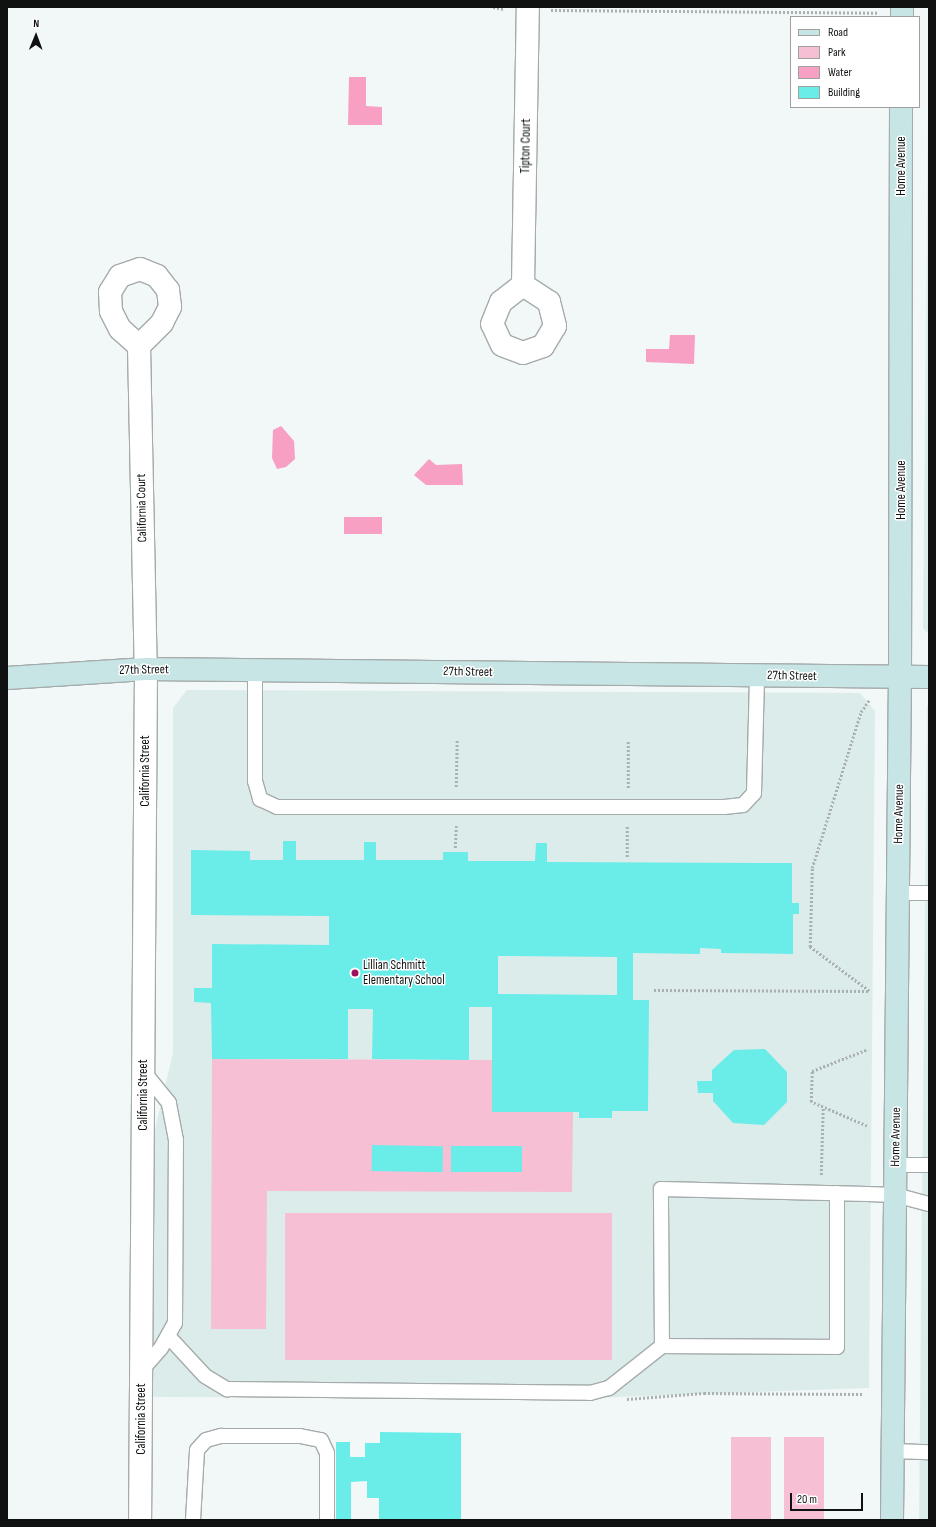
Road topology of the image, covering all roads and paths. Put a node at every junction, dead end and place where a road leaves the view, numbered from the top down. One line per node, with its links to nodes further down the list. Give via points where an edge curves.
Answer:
1 (493, 7): 2 (path)
2 (528, 8): 3 (path); 5 (street, Tipton Court)
3 (902, 12)
4 (902, 108): 10 (street, Home Avenue)
5 (524, 285)
6 (139, 346): 7 (street, California Court)
7 (146, 669): 8 (street, 27th Street); 12 (street, 27th Street); 18 (street, California Street)
8 (255, 670): 9 (street, 27th Street); 9 (lane, via 255,781 260,799 277,806 724,807 743,804 754,792)
9 (757, 675): 10 (street, 27th Street)
10 (900, 677): 11 (street, 27th Street); 14 (street, Home Avenue)
11 (929, 677)
12 (7, 678)
13 (870, 699): 16 (path, via 861,712 812,868 810,947 868,991)
14 (898, 893): 15 (lane); 21 (street, Home Avenue)
15 (929, 893)
16 (654, 990)
17 (868, 1049): 19 (path, via 812,1071 811,1102)
18 (143, 1071): 27 (lane, via 169,1103 176,1140 175,1323); 29 (street, California Street)
19 (823, 1107): 20 (path); 23 (path)
20 (867, 1126)
21 (896, 1165): 22 (lane); 25 (street, Home Avenue)
22 (929, 1165)
23 (820, 1193): 24 (lane); 28 (lane, via 661,1190)
24 (837, 1193): 25 (lane); 28 (lane, via 837,1347)
25 (895, 1195): 26 (lane); 32 (street, Home Avenue)
26 (929, 1204)
27 (168, 1336): 29 (lane, via 162,1348); 30 (lane, via 205,1376 227,1389 590,1393)
28 (662, 1346): 30 (lane, via 609,1388)
29 (141, 1371): 34 (street, California Street)
30 (599, 1391): 31 (path, via 613,1398 646,1399 704,1393)
31 (864, 1394)
32 (893, 1451): 33 (lane); 37 (street, Home Avenue)
33 (929, 1452)
34 (140, 1520)
35 (193, 1520): 36 (lane, via 197,1450 206,1440 221,1436 300,1436 321,1440 327,1453)
36 (327, 1520)
37 (892, 1520)

